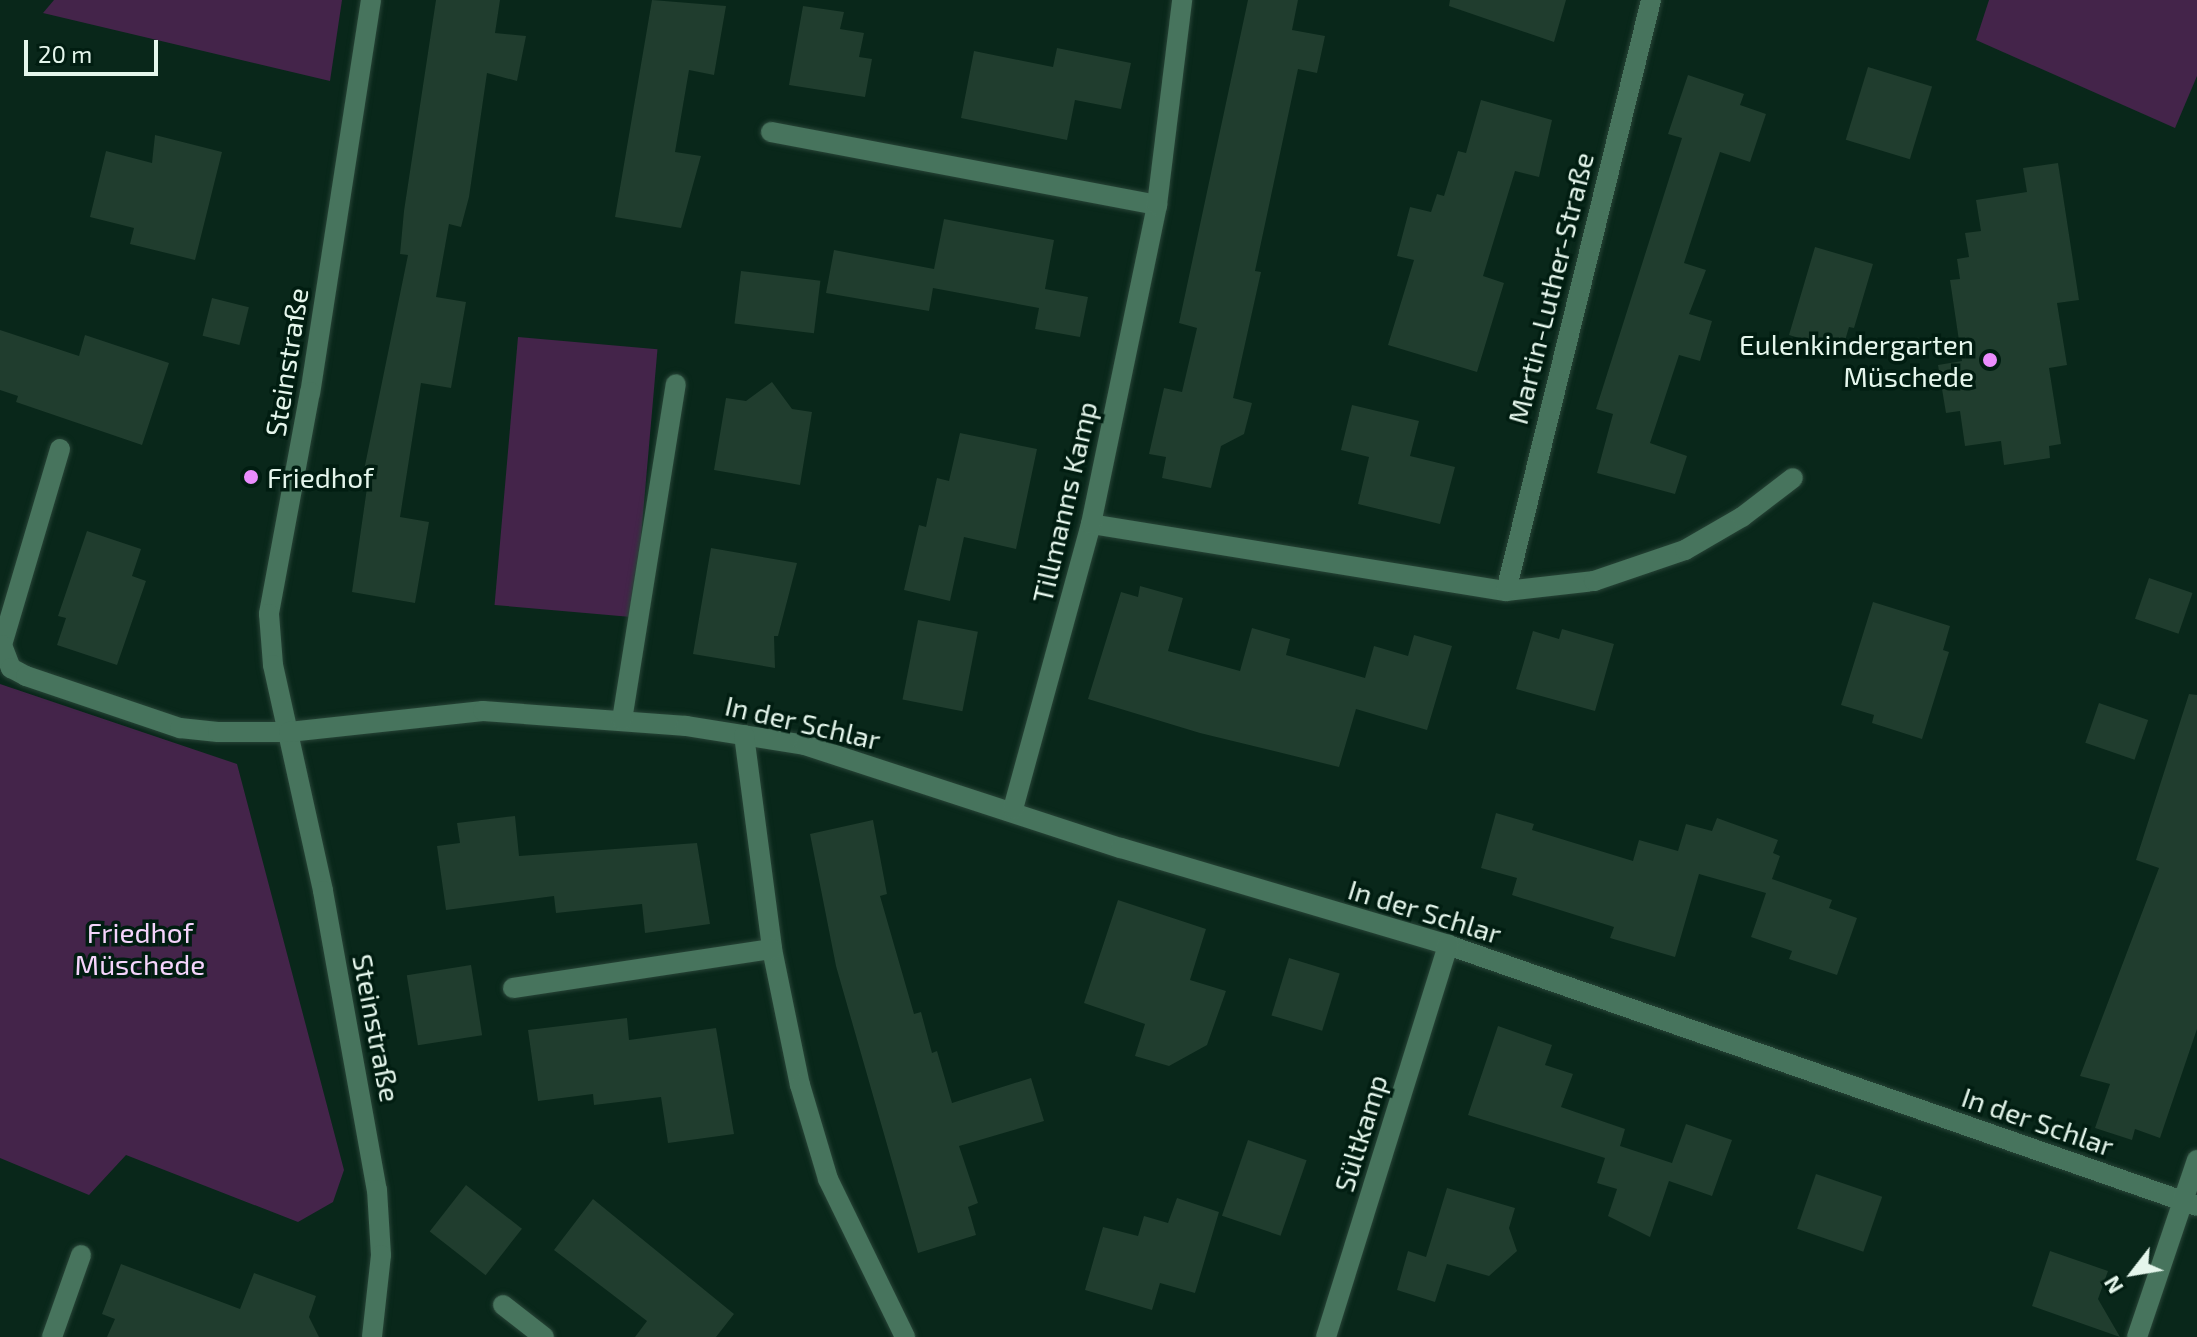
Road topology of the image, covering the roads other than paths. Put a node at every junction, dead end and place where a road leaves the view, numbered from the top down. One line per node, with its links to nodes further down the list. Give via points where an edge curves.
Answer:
1 (371, 0): 12 (street, Steinstraße, via 310,392 271,591 269,641)
2 (1182, 0): 5 (street, Tillmanns Kamp)
3 (1651, 0): 10 (street, Martin-Luther-Straße)
4 (771, 132): 5 (street)
5 (1157, 205): 9 (street, Tillmanns Kamp)
6 (676, 384): 11 (street)
7 (60, 449): 12 (street, via 2,645 11,668 180,728)
8 (1793, 478): 10 (street, via 1742,517 1685,550 1594,581)
9 (1091, 524): 10 (street); 14 (street, Tillmanns Kamp)
10 (1506, 591)
11 (622, 720): 12 (street, In der Schlar, via 483,711); 13 (street, In der Schlar)
12 (289, 732): 23 (street, Steinstraße, via 377,1190 381,1255)
13 (744, 735): 14 (street, In der Schlar, via 805,745); 16 (street)
14 (1013, 809): 15 (street, In der Schlar, via 1121,848)
15 (1448, 945): 19 (street, In der Schlar); 26 (street, Sültkamp)
16 (772, 949): 17 (street); 25 (street, via 800,1085 828,1179)
17 (513, 988)
18 (2197, 1160): 19 (street)
19 (2190, 1203): 27 (street)
20 (81, 1255): 22 (street)
21 (503, 1305): 24 (street)
22 (52, 1337)
23 (372, 1337)
24 (544, 1337)
25 (905, 1337)
26 (1326, 1337)
27 (2137, 1337)

